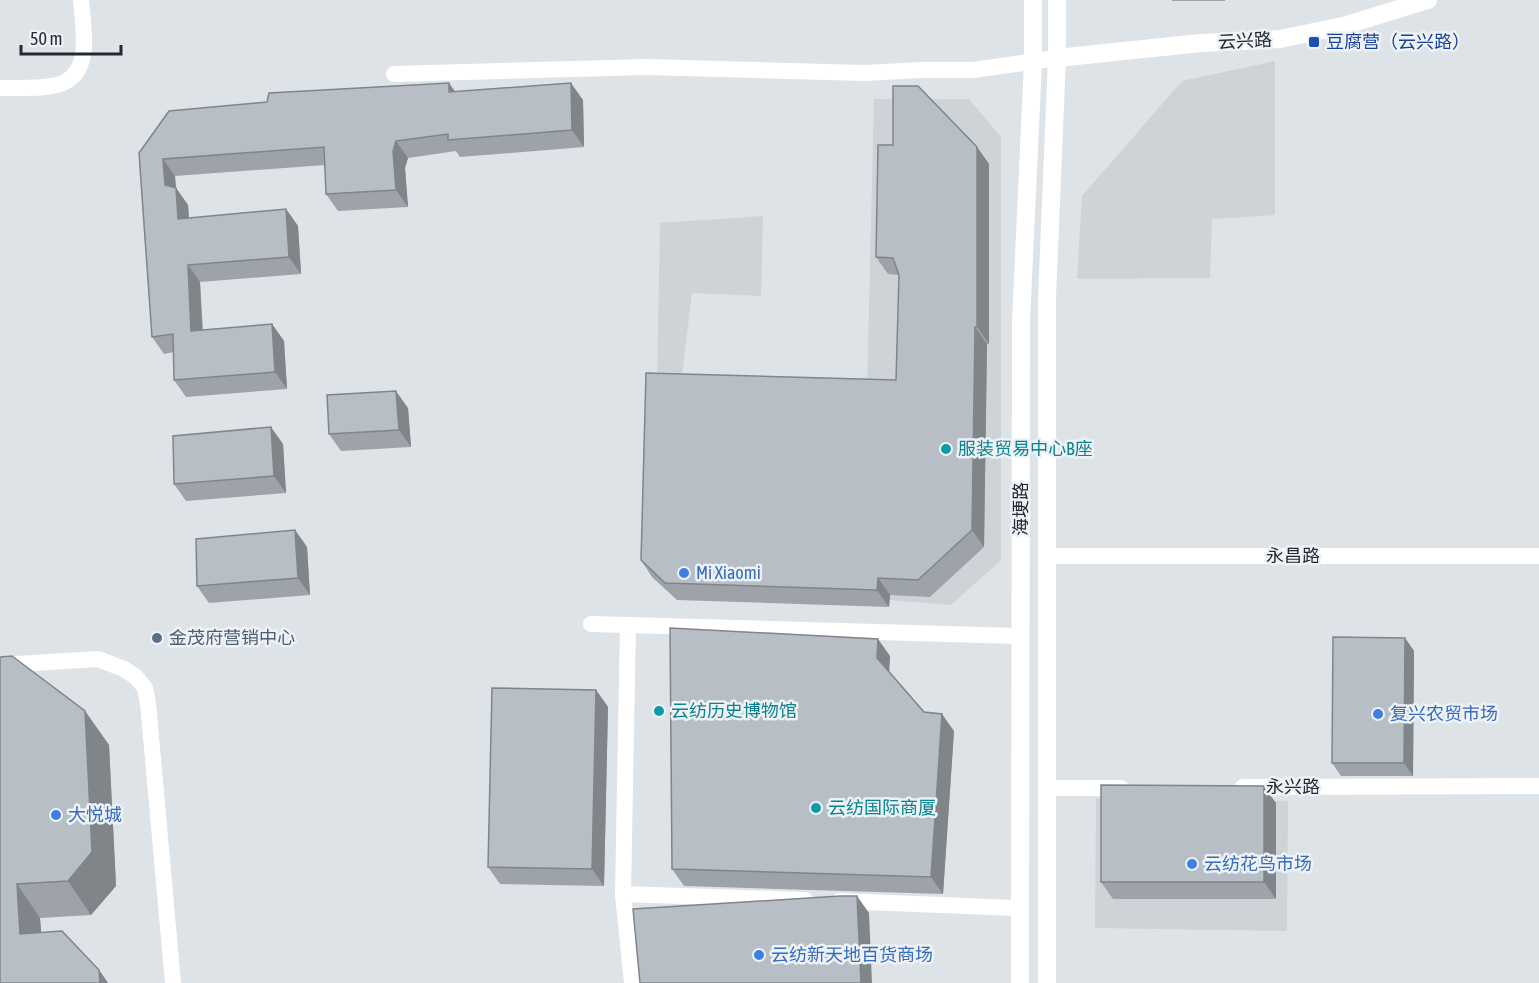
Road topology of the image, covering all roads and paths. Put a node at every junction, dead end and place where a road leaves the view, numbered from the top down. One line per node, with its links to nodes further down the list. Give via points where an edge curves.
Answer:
1 (81, 0): 8 (street, via 83,55 73,77 52,86)
2 (1033, 0): 6 (main road, 海埂路)
3 (1057, 0): 5 (main road, 海埂路)
4 (1428, 0): 5 (main road, 云兴路, via 1343,26 1280,39)
5 (1057, 58): 6 (street); 9 (main road, 海埂路, via 1047,298)
6 (1033, 62): 7 (street, via 973,70 864,73 647,67); 13 (main road, 海埂路, via 1021,321)
7 (394, 74)
8 (0, 88)
9 (1048, 556): 10 (street, 永昌路); 17 (main road, 海埂路)
10 (1539, 556)
11 (591, 624): 12 (street)
12 (628, 625): 13 (street); 19 (street)
13 (1021, 636): 20 (main road, 海埂路)
14 (0, 665): 21 (street, via 98,659 124,669 145,688)
15 (1539, 786): 16 (street, 永兴路)
16 (1226, 787)
17 (1047, 788): 18 (street); 24 (main road, 海埂路)
18 (1132, 788)
19 (623, 894): 20 (street); 22 (street)
20 (1021, 908): 23 (main road, 海埂路)
21 (173, 983)
22 (632, 983)
23 (1020, 983)
24 (1047, 983)

